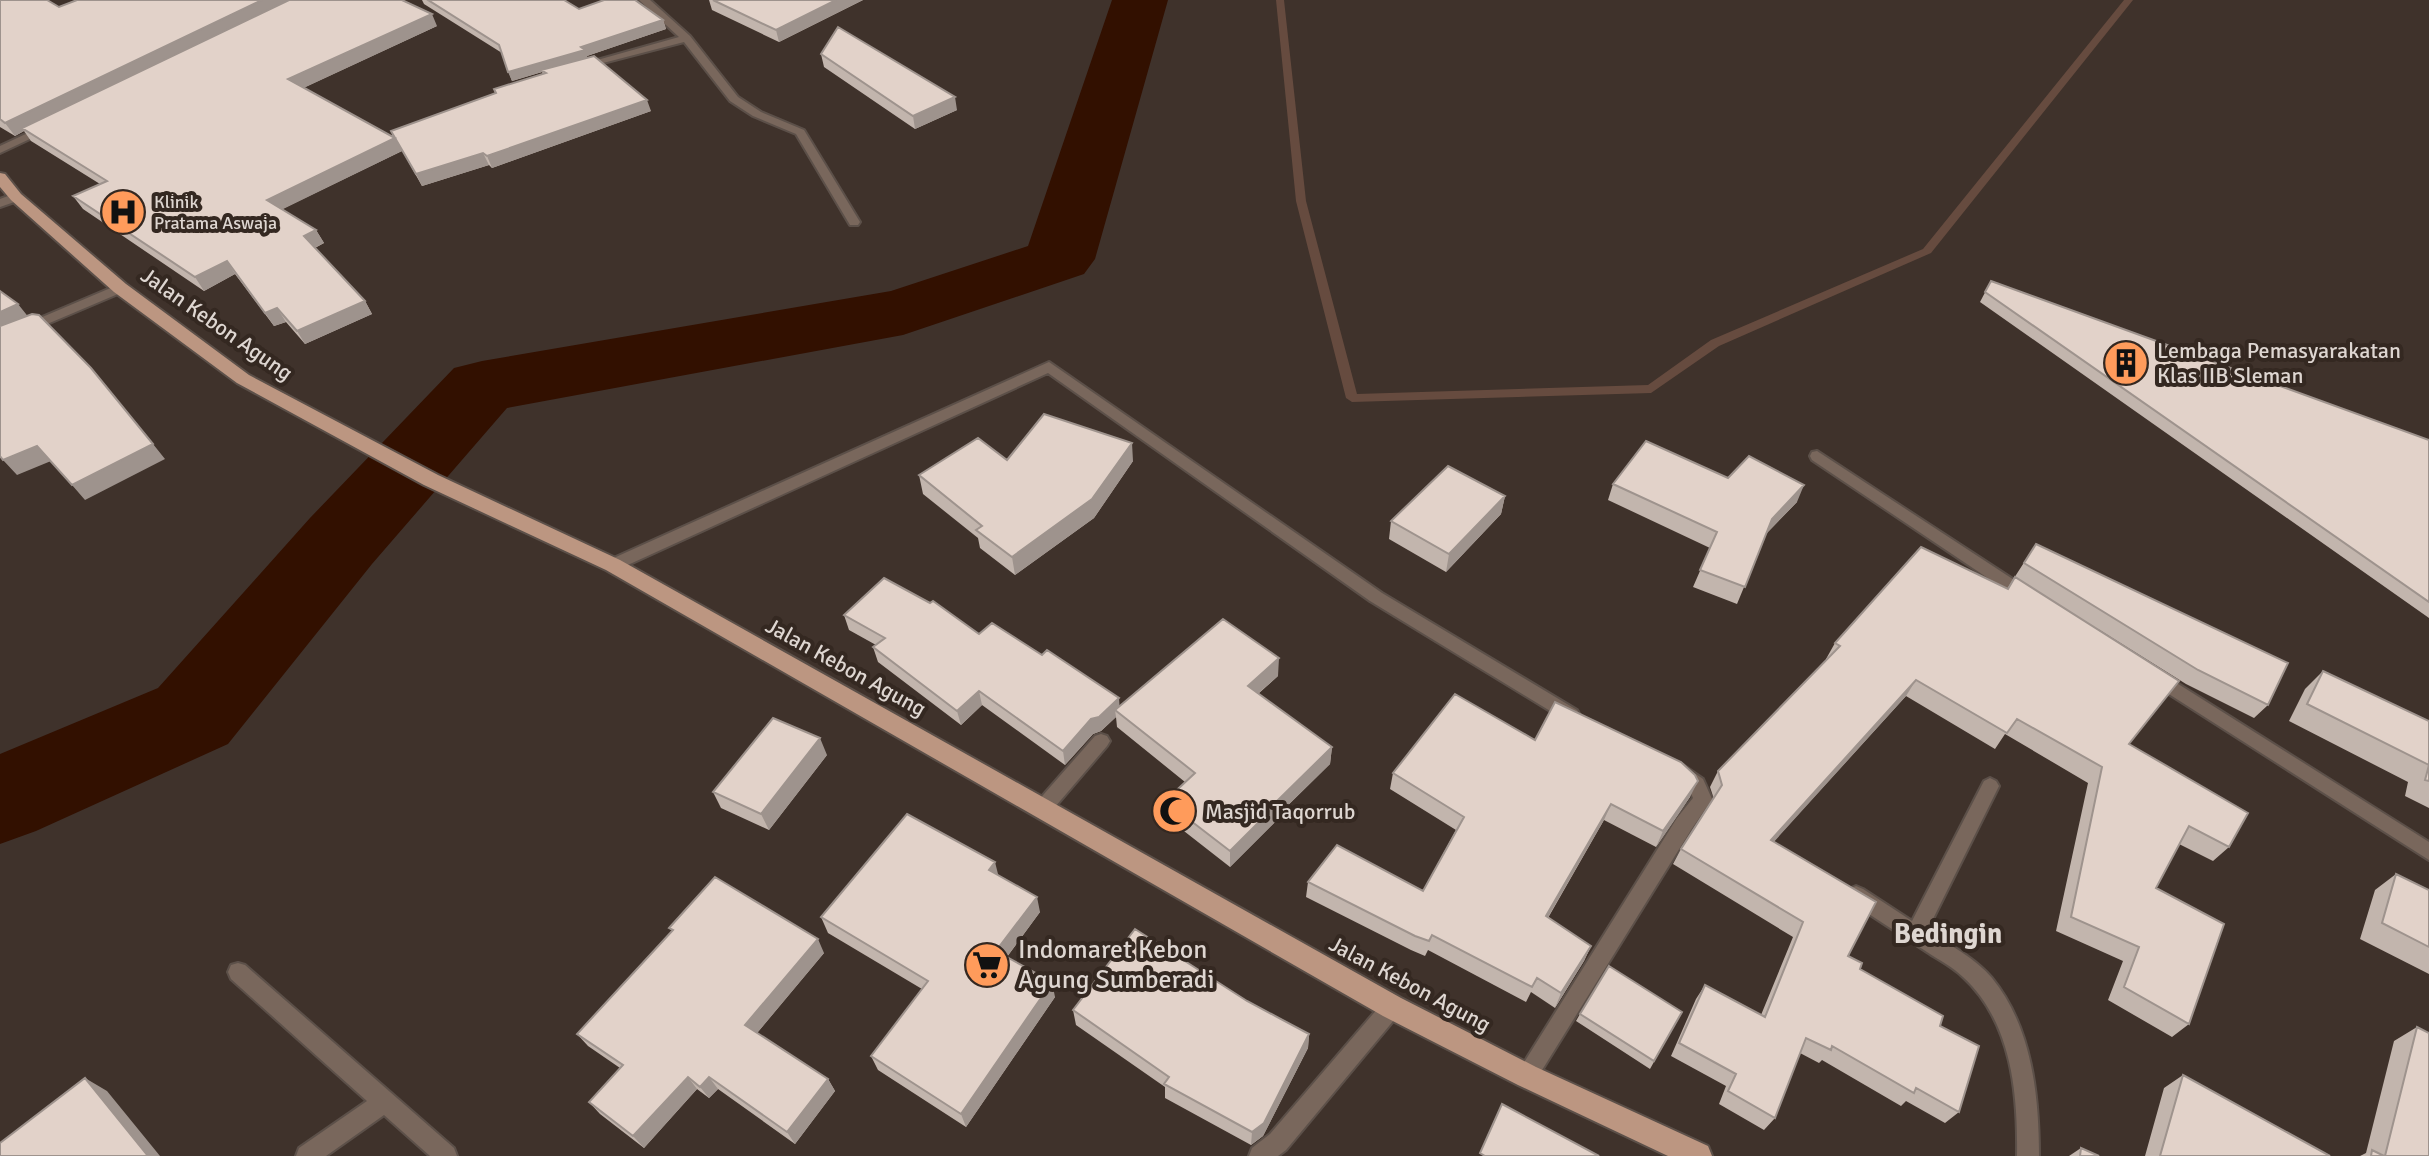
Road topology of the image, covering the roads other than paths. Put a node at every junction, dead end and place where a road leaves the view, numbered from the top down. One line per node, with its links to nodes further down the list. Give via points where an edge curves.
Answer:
1 (644, 0): 2 (street)
2 (686, 38): 3 (street); 8 (street, via 734,99 800,132)
3 (565, 72)
4 (56, 123): 5 (street)
5 (0, 150)
6 (0, 177): 7 (main road, Jalan Kebon Agung)
7 (8, 200): 9 (main road, Jalan Kebon Agung, via 88,257)
8 (854, 222)
9 (120, 288): 10 (street); 12 (main road, Jalan Kebon Agung, via 243,379 353,441)
10 (0, 340)
11 (1817, 456): 13 (street)
12 (613, 565): 15 (street, via 1049,367 1376,597); 19 (main road, Jalan Kebon Agung)
13 (2046, 609)
14 (2139, 667): 20 (street)
15 (1586, 723)
16 (1101, 741): 19 (street)
17 (1666, 764): 25 (street, via 1697,784 1703,799)
18 (1990, 786): 22 (street)
19 (1043, 808): 24 (main road, Jalan Kebon Agung)
20 (2429, 852)
21 (1844, 888): 22 (street)
22 (1916, 933): 31 (street, via 1985,982 1995,995 2028,1096)
23 (238, 972): 26 (street)
24 (1392, 1007): 25 (main road, Jalan Kebon Agung); 29 (street, via 1278,1142)
25 (1527, 1076): 30 (main road, Jalan Kebon Agung)
26 (385, 1101): 27 (street); 28 (street)
27 (307, 1156)
28 (446, 1156)
29 (1260, 1156)
30 (1698, 1156)
31 (2028, 1156)

